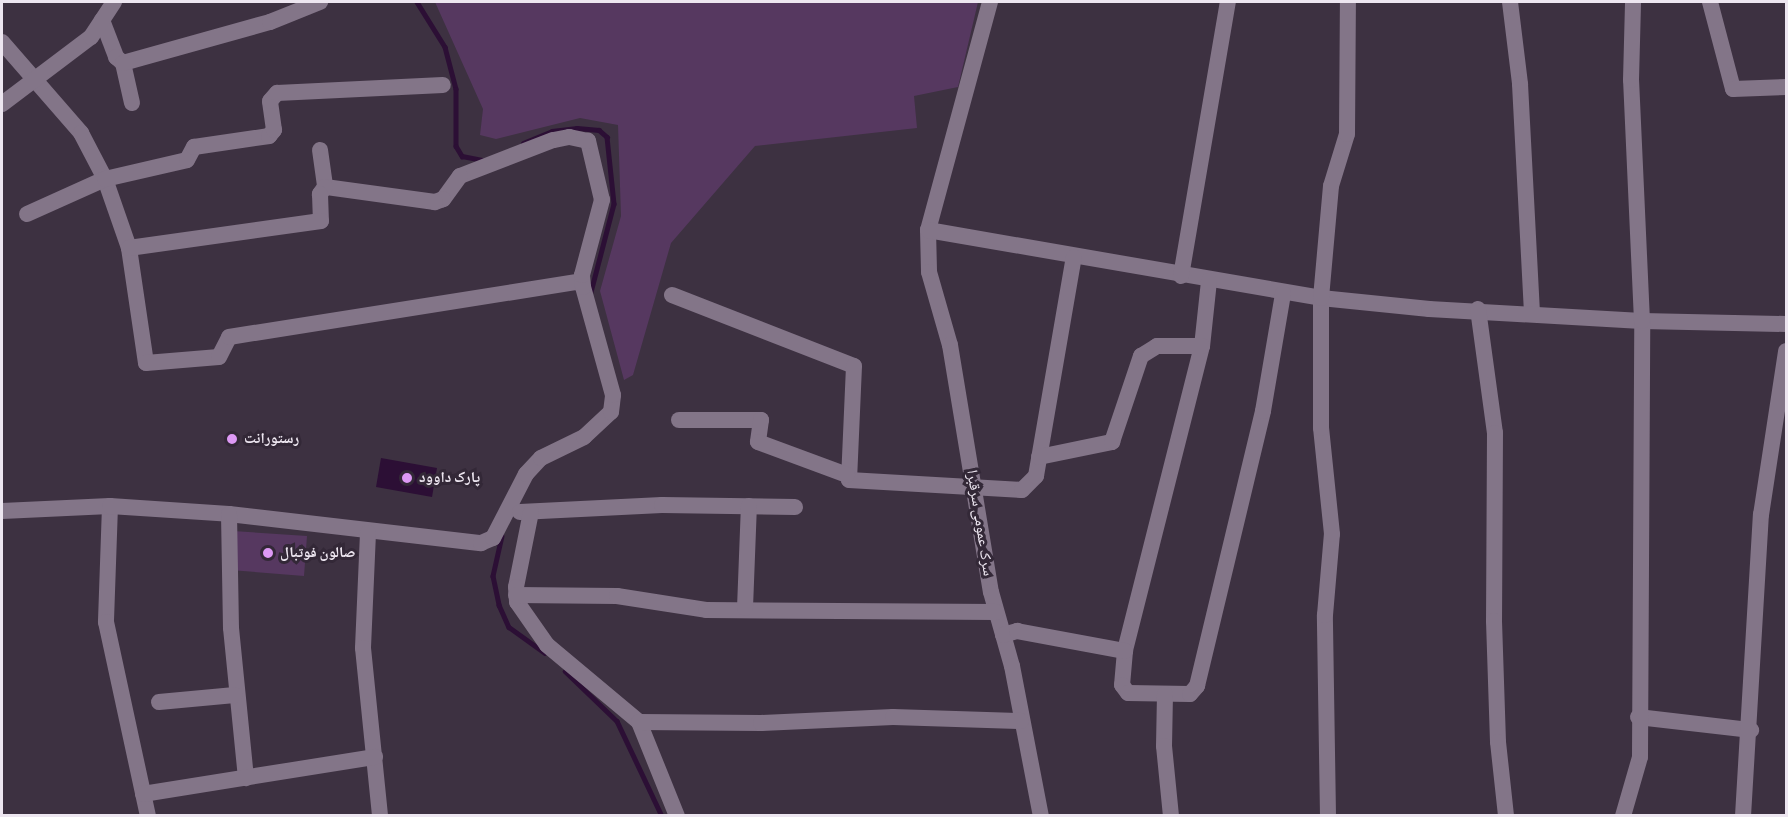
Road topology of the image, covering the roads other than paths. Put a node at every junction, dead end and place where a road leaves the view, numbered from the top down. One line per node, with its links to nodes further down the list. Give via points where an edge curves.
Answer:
1 (320, 2): 10 (street, via 270,22)
2 (990, 2): 20 (street, سرک عمومی سرقبرا)
3 (1228, 2): 23 (street)
4 (1348, 2): 28 (street, via 1347,134 1331,186)
5 (1510, 2): 30 (street, via 1520,84)
6 (1632, 2): 31 (street, via 1631,80)
7 (1710, 2): 13 (street, via 1733,89)
8 (107, 8): 10 (street, via 116,57); 11 (street, via 91,37)
9 (2, 42): 11 (street)
10 (123, 63): 14 (street)
11 (31, 80): 15 (street); 17 (street, via 81,133)
12 (443, 86): 17 (street, via 277,93 270,101 274,130 268,136 194,147 187,160)
13 (1786, 87)
14 (132, 103)
15 (2, 104)
16 (320, 150): 18 (street)
17 (105, 178): 19 (street); 21 (street)
18 (325, 188): 21 (street, via 320,194 321,220); 24 (street, via 435,202 443,199 460,176 553,140 569,137 588,141 602,200)
19 (27, 214)
20 (928, 230): 22 (street); 38 (street, سرک عمومی سرقبرا, via 929,272 950,345)
21 (129, 248): 24 (street, via 146,363 219,357 228,337)
22 (1074, 257): 23 (street); 36 (street)
23 (1181, 276): 25 (street)
24 (582, 281): 44 (street, via 613,395 611,412 584,437 541,458 526,474)
25 (1209, 281): 26 (street); 33 (street)
26 (1283, 294): 28 (street); 52 (street, via 1263,411 1197,686 1190,694)
27 (672, 296): 37 (street, via 854,366)
28 (1321, 298): 29 (street, via 1429,309); 67 (street, via 1322,428 1332,534 1324,615)
29 (1478, 309): 30 (street); 68 (street, via 1495,433 1495,632)
30 (1532, 314): 31 (street)
31 (1642, 321): 32 (street); 55 (street)
32 (1786, 324)
33 (1202, 346): 36 (street, via 1157,346 1141,356 1112,442); 51 (street)
34 (1786, 351): 58 (street, via 1761,515)
35 (679, 420): 37 (street, via 761,420 761,444)
36 (1039, 457): 38 (street, via 1036,476 1022,490)
37 (847, 475): 38 (street, via 854,481)
38 (975, 490): 49 (street, سرک عمومی سرقبرا)
39 (110, 506): 42 (street); 45 (street); 61 (street, via 106,622)
40 (749, 506): 41 (street); 43 (street, via 662,505); 48 (street)
41 (795, 507)
42 (2, 511)
43 (531, 512): 44 (street); 47 (street)
44 (507, 513): 46 (street, via 493,538 481,543)
45 (229, 514): 46 (street); 53 (street)
46 (368, 532): 59 (street, via 363,648)
47 (516, 595): 48 (street, via 617,596 706,610); 57 (street, via 547,645)
48 (745, 608): 49 (street)
49 (996, 612): 50 (street, سرک عمومی سرقبرا)
50 (1003, 635): 51 (street, via 1017,631); 56 (street, سرک عمومی سرقبرا)
51 (1125, 651): 52 (street, via 1122,685 1128,693)
52 (1165, 694): 66 (street, via 1164,746)
53 (236, 696): 54 (street); 60 (street)
54 (159, 702)
55 (1638, 717): 58 (street); 69 (street, via 1640,757)
56 (1021, 721): 57 (street, via 893,717 761,723); 65 (street, سرک عمومی سرقبرا)
57 (639, 722): 64 (street)
58 (1751, 730): 70 (street)
59 (375, 757): 60 (street); 63 (street)
60 (246, 778): 61 (street)
61 (143, 794): 62 (street)
62 (148, 816)
63 (380, 816)
64 (677, 816)
65 (1041, 816)
66 (1171, 816)
67 (1329, 816)
68 (1506, 816)
69 (1623, 816)
70 (1743, 816)

